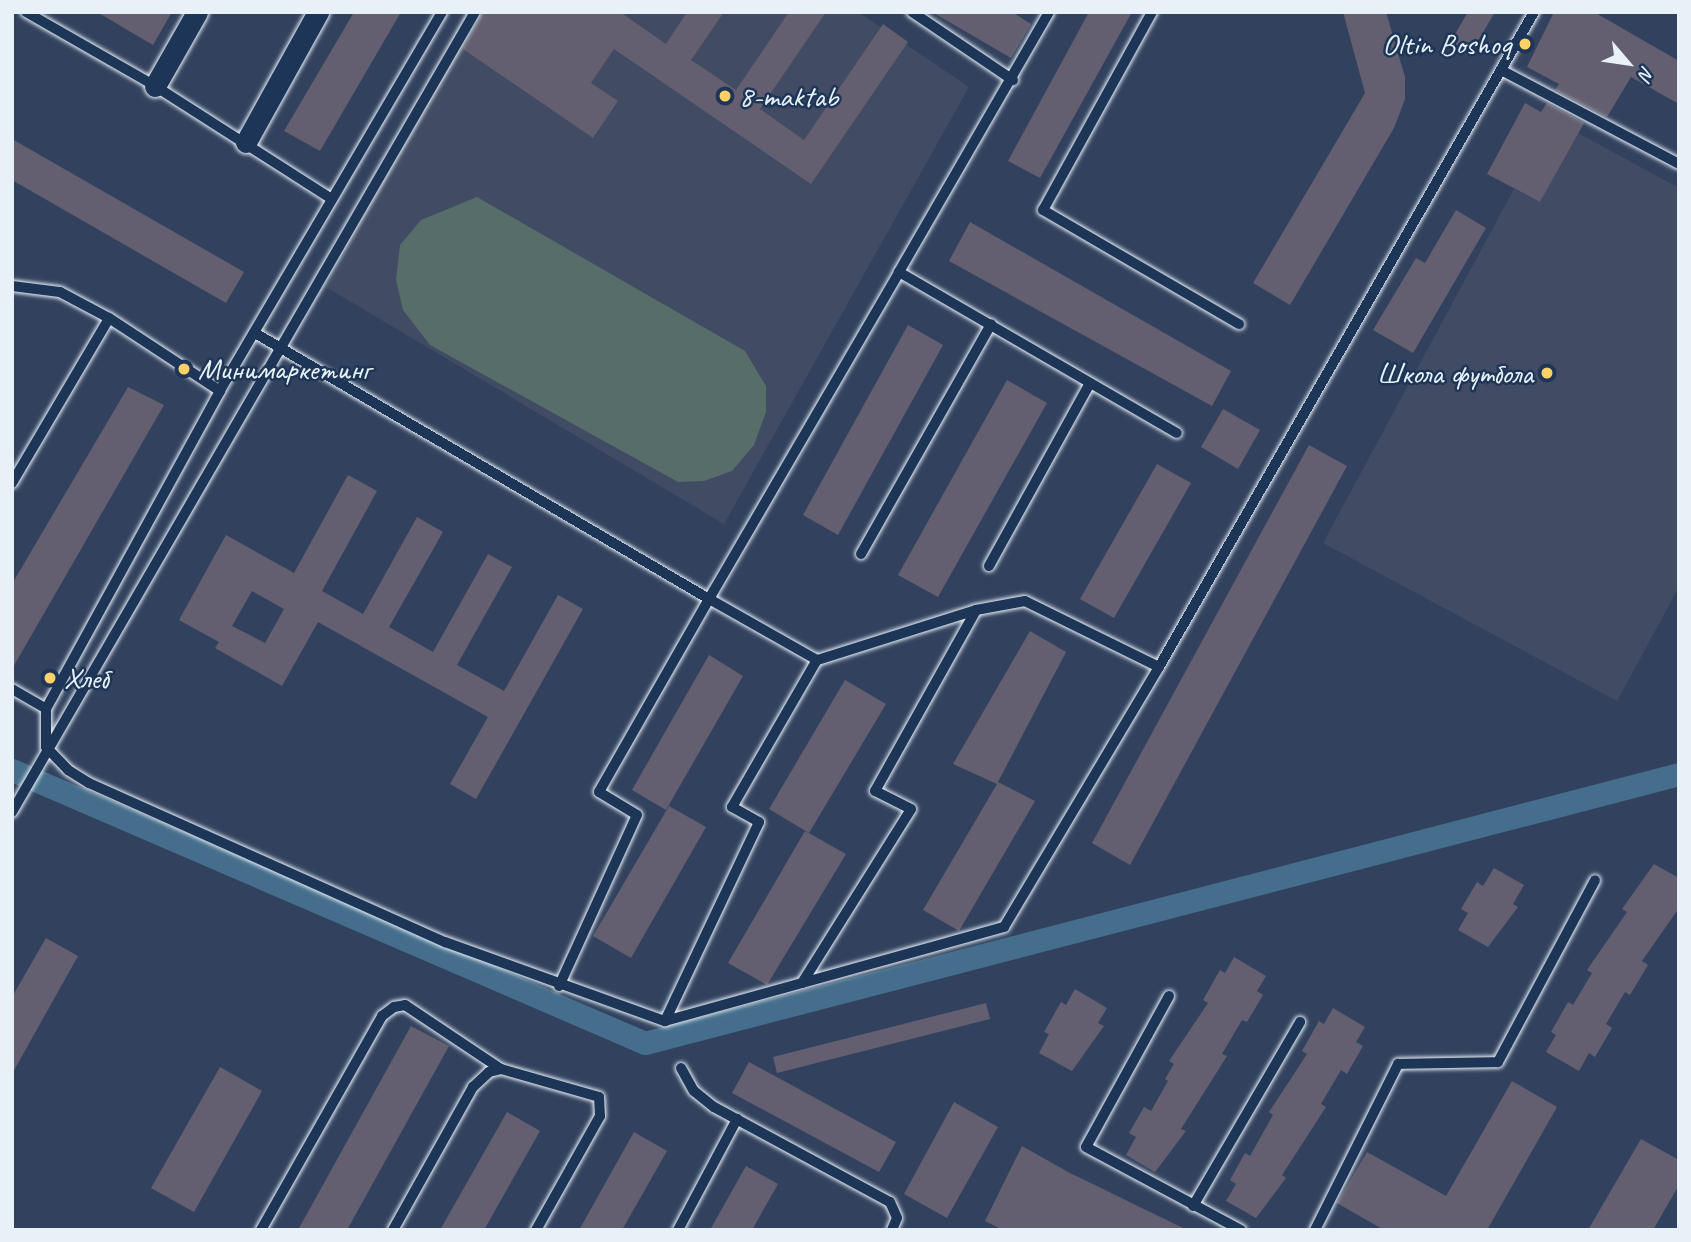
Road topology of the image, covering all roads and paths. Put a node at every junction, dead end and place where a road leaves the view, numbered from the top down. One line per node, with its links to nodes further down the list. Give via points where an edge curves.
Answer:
1 (26, 12): 12 (lane)
2 (197, 12): 12 (street)
3 (318, 12): 13 (street)
4 (442, 12): 15 (lane)
5 (475, 12): 22 (lane)
6 (912, 12): 11 (lane)
7 (1049, 12): 11 (lane)
8 (1152, 12): 20 (lane, via 1043,210)
9 (1534, 12): 10 (lane)
10 (1501, 70): 14 (lane); 32 (lane)
11 (1013, 80): 16 (lane)
12 (155, 86): 13 (lane)
13 (246, 142): 15 (lane)
14 (1679, 164)
15 (332, 200): 21 (lane)
16 (899, 272): 19 (lane); 29 (lane)
17 (12, 286): 18 (lane, via 60,292)
18 (109, 318): 24 (lane); 26 (lane)
19 (991, 324): 23 (lane); 27 (lane)
20 (1240, 324)
21 (255, 333): 22 (lane); 24 (lane)
22 (279, 347): 29 (lane); 35 (lane)
23 (1090, 383): 25 (lane); 28 (lane)
24 (220, 391): 34 (lane)
25 (1177, 433)
26 (12, 483)
27 (861, 554)
28 (989, 566)
29 (709, 599): 31 (lane); 39 (lane, via 599,792 637,816)
30 (976, 610): 31 (lane); 32 (lane, via 1025,601); 38 (lane, via 875,791 911,809)
31 (817, 660): 41 (lane, via 732,807 759,822)
32 (1159, 667): 38 (lane, via 1004,927)
33 (12, 689): 34 (lane)
34 (46, 709): 35 (lane)
35 (46, 747): 36 (lane); 39 (lane, via 68,770 89,783 445,942)
36 (15, 808)
37 (1595, 880): 53 (lane, via 1499,1062 1398,1065)
38 (802, 983): 41 (lane)
39 (559, 986): 41 (lane)
40 (1169, 996): 46 (lane, via 1086,1147)
41 (665, 1021)
42 (1300, 1022): 46 (lane)
43 (681, 1068): 45 (lane, via 694,1091)
44 (501, 1069): 47 (lane, via 405,1005 394,1007 382,1016); 48 (lane, via 489,1072 473,1087); 49 (lane, via 599,1097 600,1115)
45 (737, 1119): 50 (lane); 51 (lane, via 890,1202 897,1218)
46 (1193, 1206): 52 (lane)
47 (261, 1230)
48 (393, 1230)
49 (536, 1230)
50 (678, 1230)
51 (892, 1230)
52 (1241, 1230)
53 (1315, 1230)

